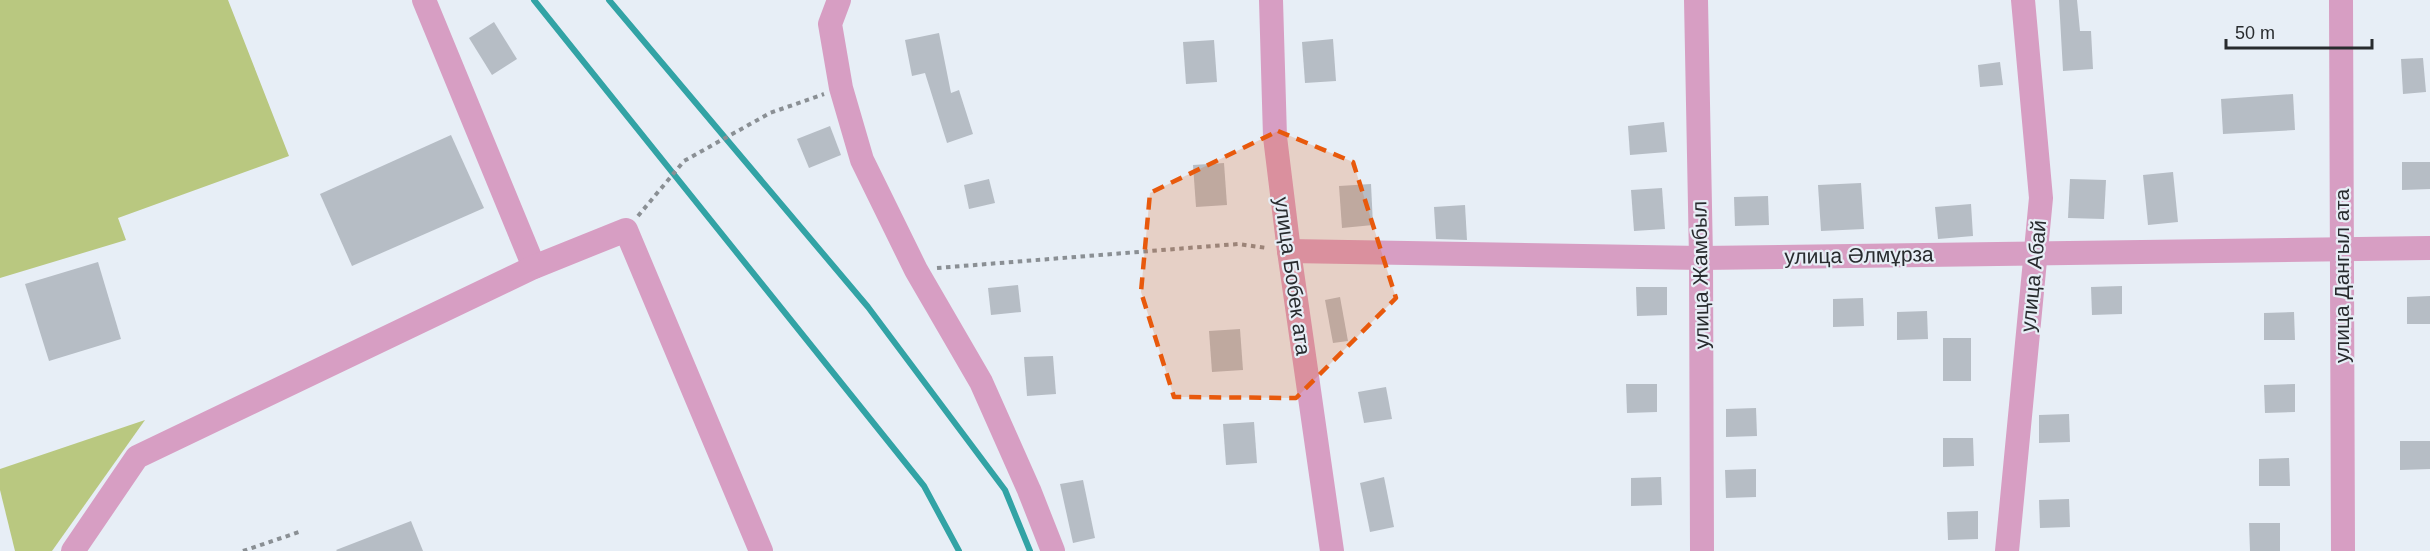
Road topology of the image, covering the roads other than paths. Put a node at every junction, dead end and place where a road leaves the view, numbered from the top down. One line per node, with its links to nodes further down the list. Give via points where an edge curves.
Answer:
1 (424, 0): 12 (street)
2 (839, 0): 15 (street, via 830,24 841,88 862,160 916,270 981,382)
3 (1271, 0): 9 (street, улица Бобек ата, via 1275,137)
4 (1696, 0): 11 (street, улица Жамбыл)
5 (2023, 0): 10 (street, улица Абай, via 2041,198)
6 (2342, 0): 7 (street, улица Дангыл ата)
7 (2341, 248): 8 (street, улица Әлмұрза); 10 (street, улица Әлмұрза); 19 (street, улица Дангыл ата)
8 (2430, 248)
9 (1289, 251): 11 (street, улица Әлмұрза); 16 (street, улица Бобек ата)
10 (2035, 252): 11 (street, улица Әлмұрза); 18 (street, улица Абай)
11 (1701, 258): 17 (street, улица Жамбыл)
12 (534, 267): 13 (street, via 137,457); 14 (street, via 627,230)
13 (73, 551)
14 (761, 551)
15 (1053, 551)
16 (1332, 551)
17 (1702, 551)
18 (2007, 551)
19 (2343, 551)

